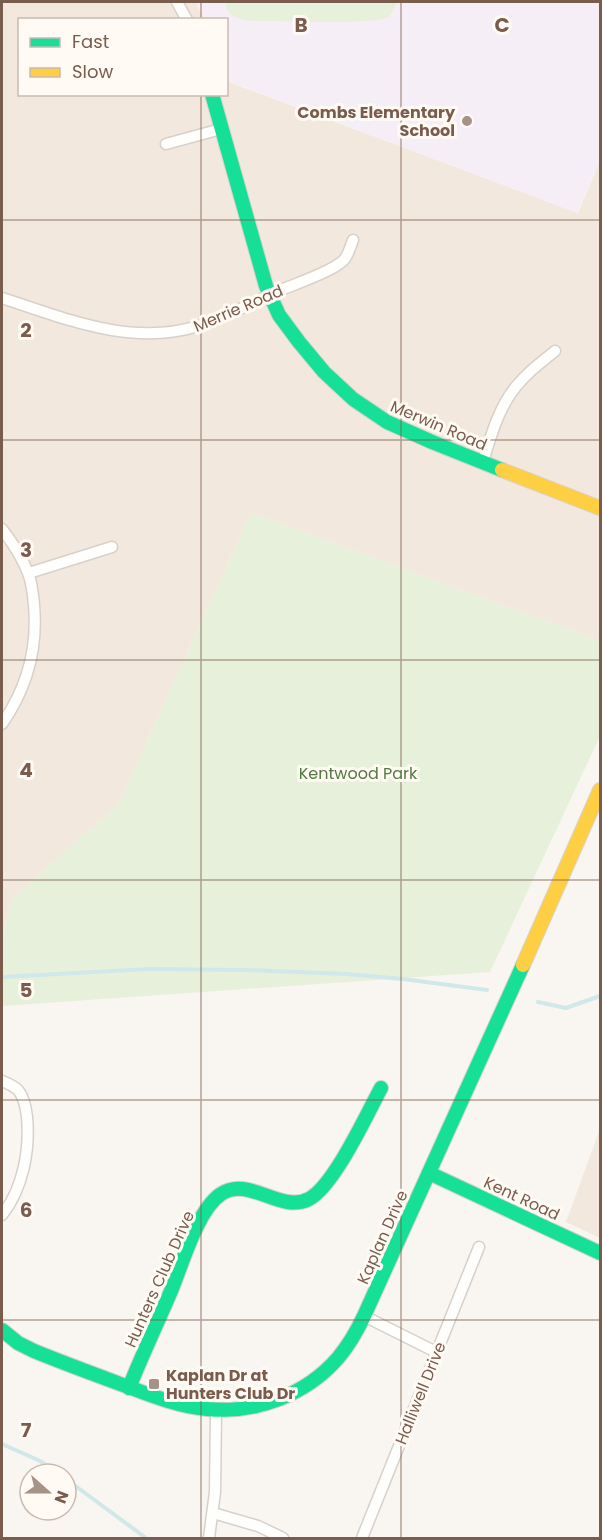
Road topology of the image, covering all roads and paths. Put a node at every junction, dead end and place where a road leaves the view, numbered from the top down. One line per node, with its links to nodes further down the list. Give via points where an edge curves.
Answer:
1 (177, 2): 2 (street)
2 (187, 18)
3 (212, 96): 4 (street, Merwin Road)
4 (220, 129): 5 (street); 7 (street, Merwin Road)
5 (166, 144)
6 (353, 240): 7 (street, Merrie Road, via 345,259 331,269)
7 (270, 295): 8 (street, Merrie Road, via 197,327 150,333 92,327); 10 (street, Merwin Road, via 299,342 353,399 387,422)
8 (2, 298)
9 (555, 351): 10 (street, via 519,382 509,396)
10 (483, 462): 11 (street, Merwin Road)
11 (600, 508)
12 (2, 529): 14 (street)
13 (112, 547): 14 (street)
14 (29, 573): 15 (street, via 36,623 33,656 21,692)
15 (2, 724)
16 (600, 790): 19 (street, Kaplan Drive)
17 (2, 1081): 20 (street, via 22,1096 28,1138 19,1182)
18 (381, 1088): 26 (street, Hunters Club Drive, via 342,1160 310,1198 280,1202 240,1188 221,1194 212,1203 195,1232)
19 (429, 1173): 22 (street, Kent Road); 23 (street, Kaplan Drive)
20 (2, 1215)
21 (479, 1247): 25 (street, Halliwell Drive)
22 (600, 1252)
23 (364, 1316): 25 (street); 27 (street, Kaplan Drive, via 338,1358 309,1383 270,1403)
24 (2, 1330): 26 (street, Kaplan Drive, via 34,1351)
25 (436, 1352): 31 (street, Halliwell Drive)
26 (129, 1388): 27 (street, Kaplan Drive, via 183,1407)
27 (216, 1411): 28 (street)
28 (213, 1513): 29 (street); 30 (street, via 258,1526)
29 (209, 1539)
30 (283, 1539)
31 (362, 1539)

